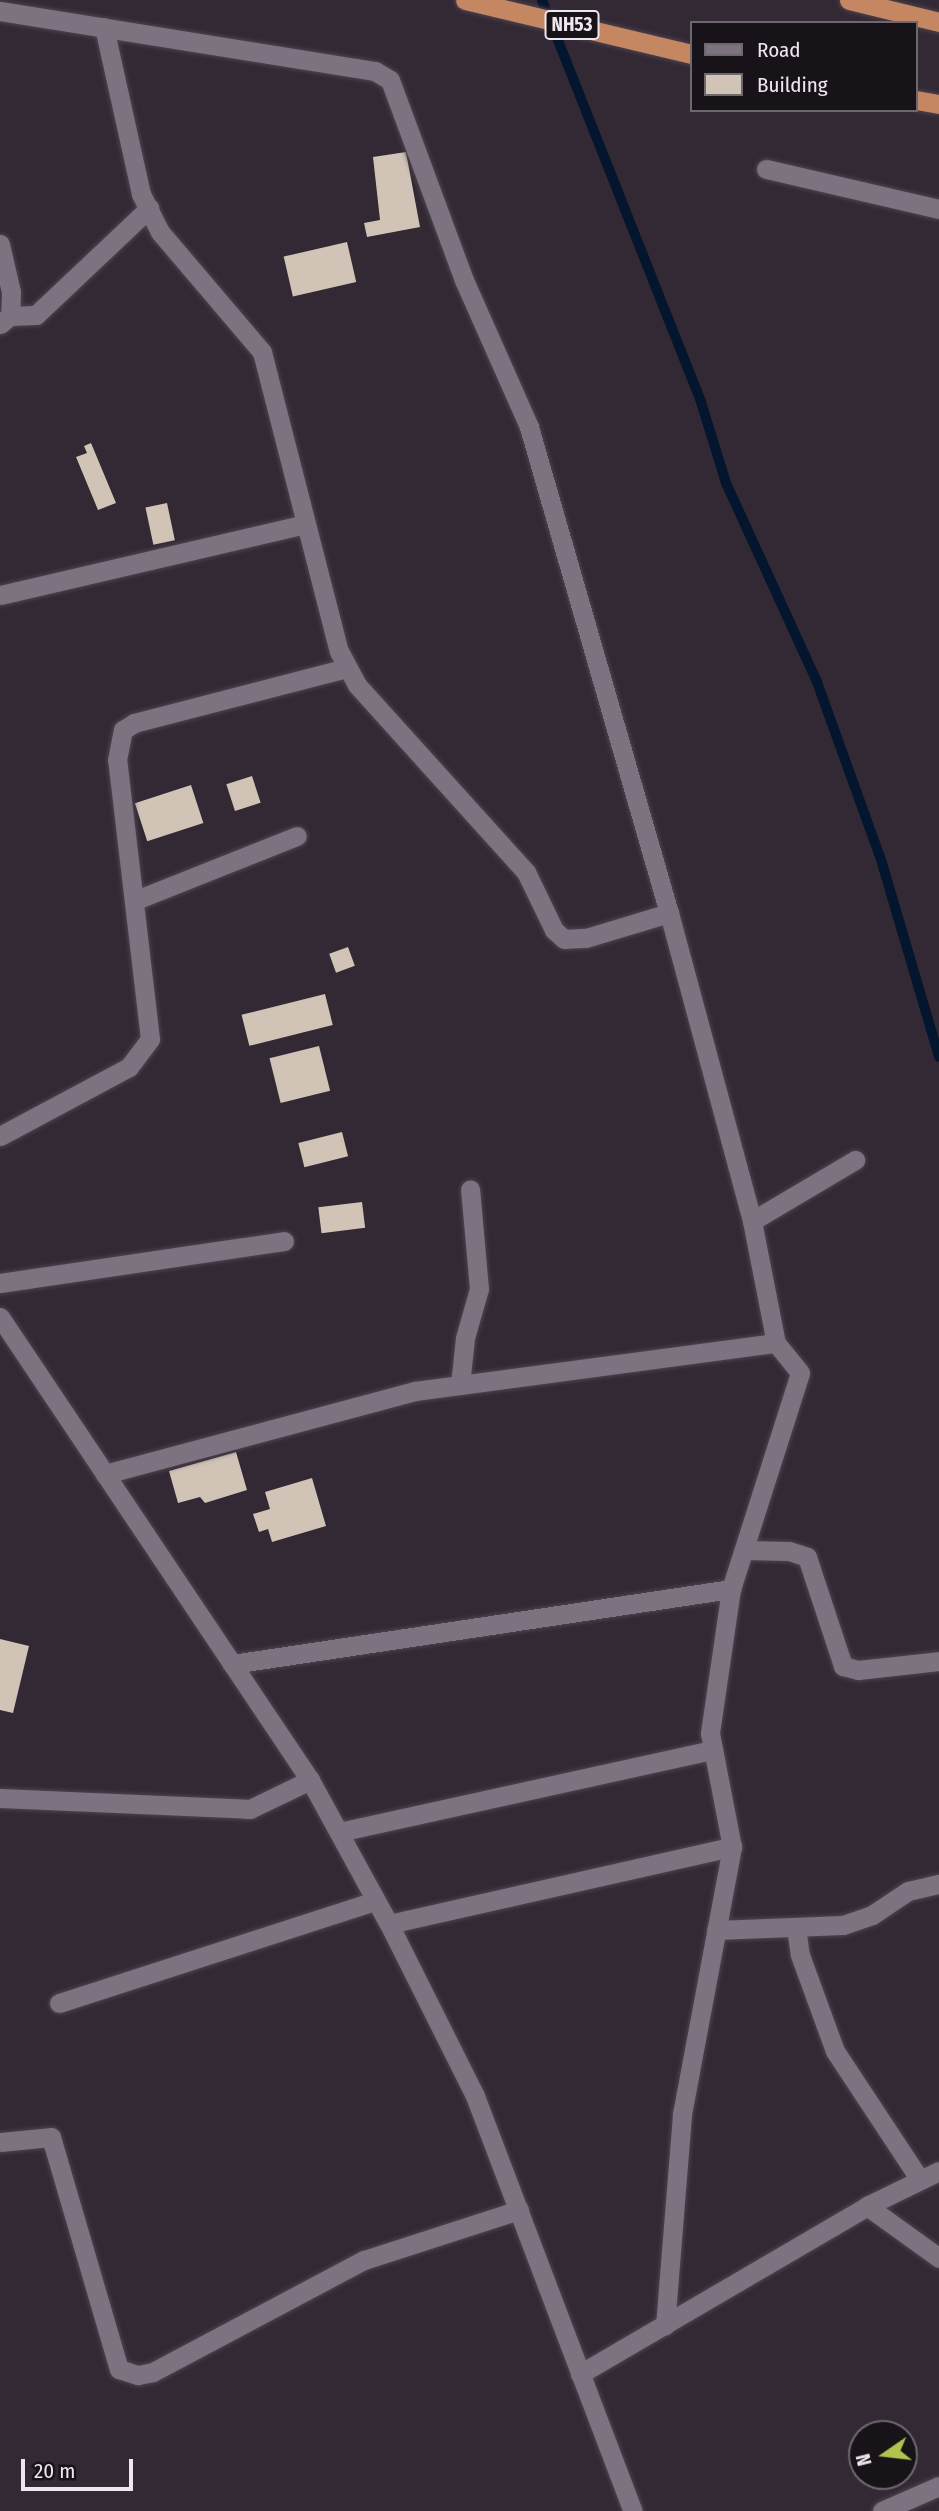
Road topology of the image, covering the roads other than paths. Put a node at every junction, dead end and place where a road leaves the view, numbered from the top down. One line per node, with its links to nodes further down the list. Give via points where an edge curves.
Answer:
1 (465, 0): 6 (highway, NH53)
2 (849, 0): 4 (highway)
3 (0, 11): 5 (street)
4 (936, 20)
5 (104, 27): 10 (street, via 141,194); 19 (street, via 375,71 390,80 464,280 529,427)
6 (686, 52)
7 (918, 100): 8 (highway)
8 (939, 104)
9 (765, 169): 11 (street)
10 (149, 208): 13 (street, via 36,315); 14 (street, via 160,232 262,352)
11 (939, 209)
12 (0, 244): 13 (street, via 11,292)
13 (5, 320)
14 (304, 524): 15 (street); 16 (street)
15 (0, 595)
16 (346, 668): 18 (street, via 134,723 122,730 117,760); 19 (street, via 419,759 526,872 554,930 564,939 586,938)
17 (297, 836): 18 (street)
18 (135, 900): 20 (street, via 151,1025 142,1054 129,1067)
19 (669, 913): 23 (street)
20 (0, 1136)
21 (855, 1160): 23 (street)
22 (470, 1189): 28 (street, via 479,1289 465,1338)
23 (752, 1222): 27 (street)
24 (284, 1241): 25 (street)
25 (0, 1283)
26 (0, 1317): 29 (street)
27 (776, 1343): 28 (street); 30 (street, via 800,1373)
28 (460, 1385): 29 (street, via 415,1391)
29 (105, 1474): 33 (street)
30 (745, 1549): 31 (street); 32 (street, via 789,1551 807,1557 843,1666 858,1670)
31 (731, 1589): 33 (street); 34 (street, via 710,1732)
32 (939, 1661)
33 (232, 1664): 35 (street)
34 (713, 1750): 37 (street); 38 (street)
35 (310, 1780): 36 (street, via 250,1809); 37 (street)
36 (0, 1798)
37 (339, 1832): 40 (street)
38 (732, 1847): 41 (street); 43 (street)
39 (939, 1884): 42 (street, via 908,1891 855,1922)
40 (375, 1900): 41 (street); 44 (street)
41 (389, 1924): 49 (street, via 475,2096)
42 (796, 1927): 43 (street); 47 (street, via 800,1955 835,2051)
43 (716, 1930): 51 (street, via 682,2115)
44 (59, 2003)
45 (0, 2142): 49 (street, via 51,2137 119,2369 138,2375 153,2372 364,2260)
46 (939, 2171): 47 (street)
47 (920, 2180): 48 (street)
48 (867, 2206): 50 (street); 51 (street)
49 (519, 2210): 52 (street)
50 (939, 2258)
51 (665, 2325): 52 (street)
52 (580, 2374): 54 (street)
53 (939, 2486): 55 (street)
54 (633, 2511)
55 (882, 2511)

